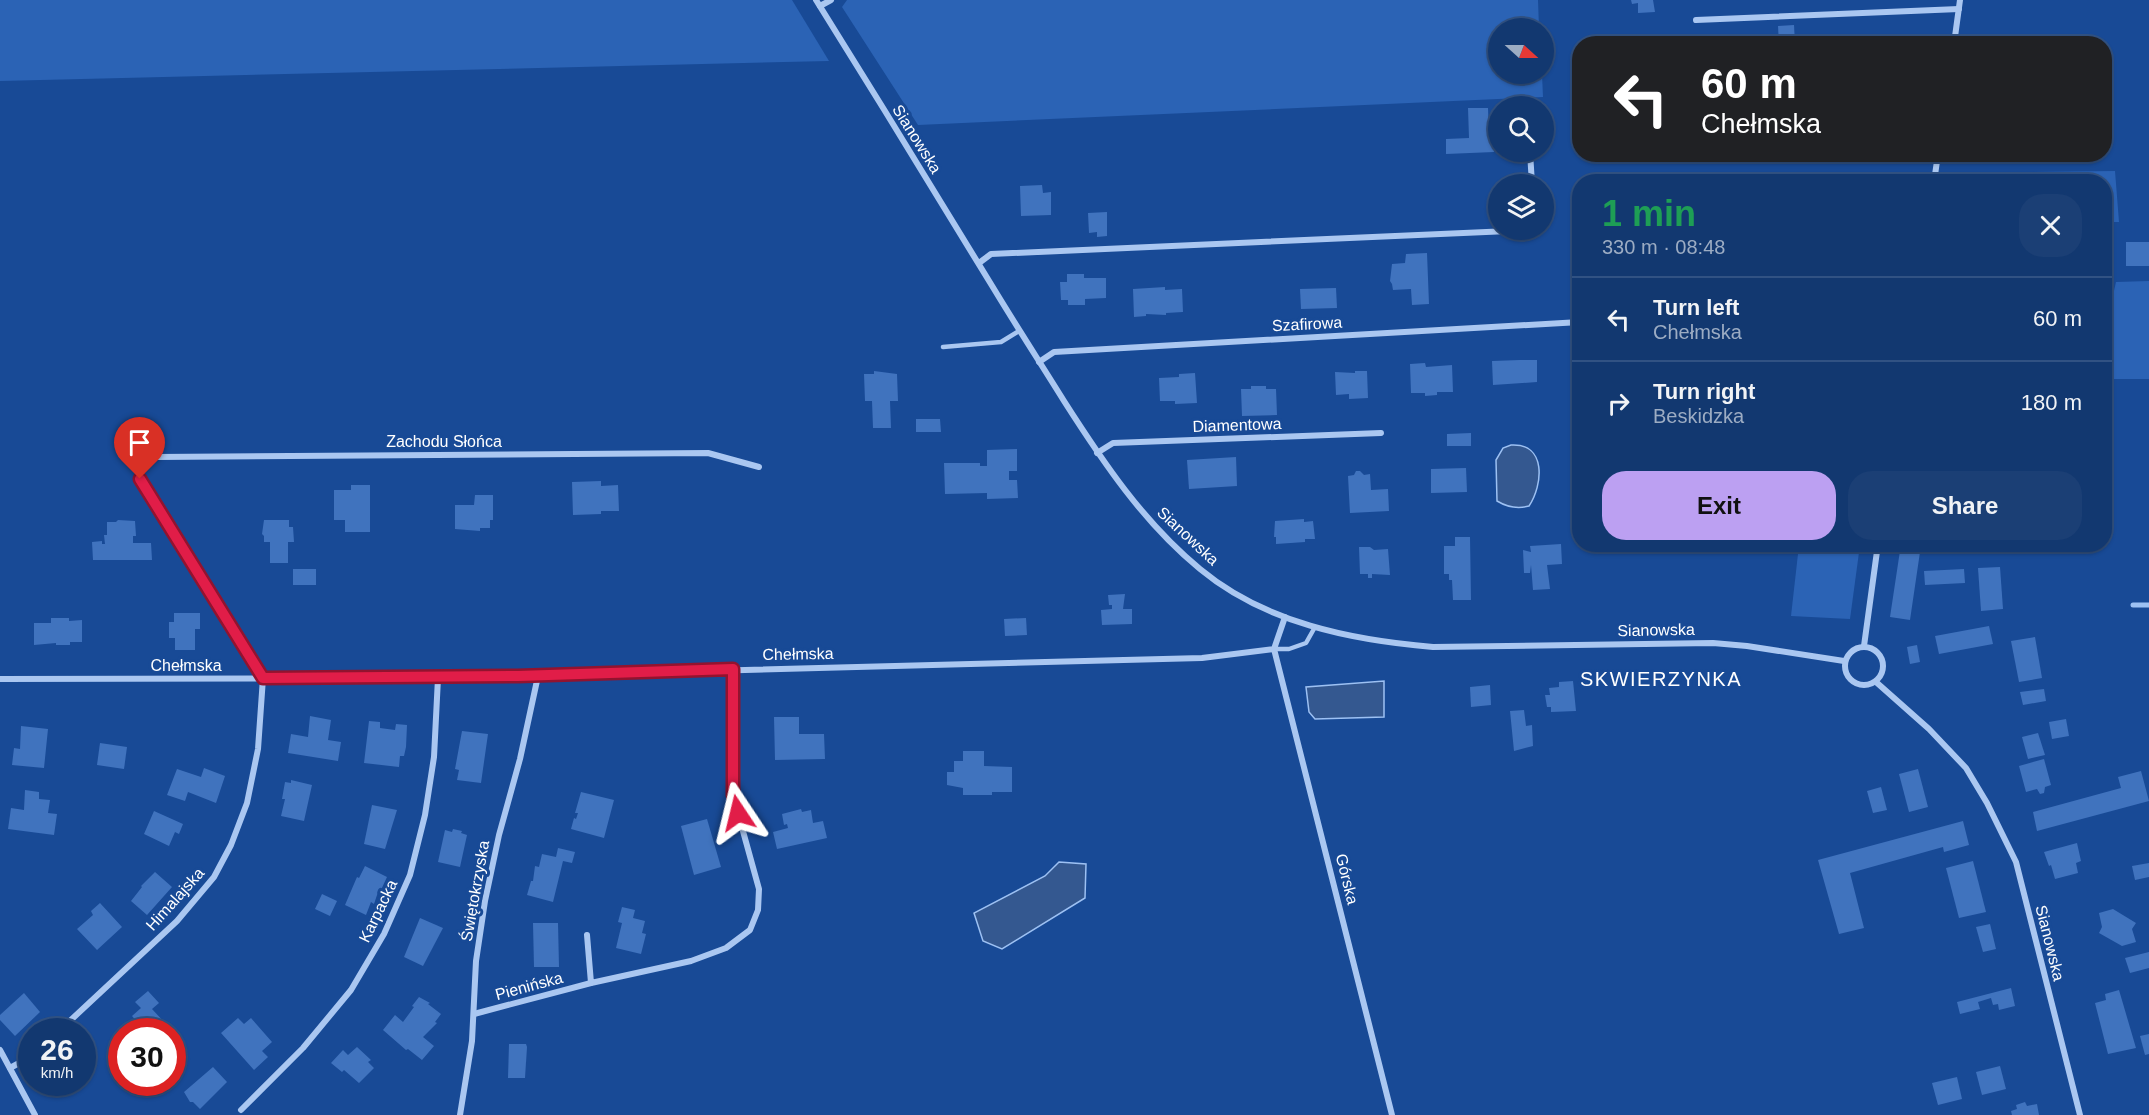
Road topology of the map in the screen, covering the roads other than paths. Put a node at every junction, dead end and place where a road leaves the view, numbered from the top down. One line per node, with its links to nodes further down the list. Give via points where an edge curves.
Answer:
1 (831, 0): 3 (street)
2 (1960, 0): 4 (street)
3 (818, 3): 8 (street, Sianowska)
4 (1959, 9): 5 (street); 6 (street)
5 (1696, 20)
6 (1955, 36)
7 (1488, 232): 8 (street, via 991,254)
8 (979, 264): 10 (street, Sianowska)
9 (1572, 322): 12 (street, Szafirowa, via 1054,352)
10 (1019, 331): 11 (lane, via 1001,342); 12 (street, Sianowska)
11 (943, 347)
12 (1040, 362): 14 (street, Sianowska)
13 (1381, 434): 14 (street, Diamentowa, via 1113,444)
14 (1097, 453): 17 (street, Sianowska, via 1161,533 1201,570)
15 (759, 467): 24 (street, Zachodu Słońca, via 708,453 156,457 144,465 140,479)
16 (1877, 552): 19 (street)
17 (1285, 617): 18 (street, Sianowska); 20 (street)
18 (1315, 627): 20 (lane, via 1306,643); 21 (street, Sianowska, via 1345,636 1433,647 1713,643)
19 (1864, 646): 21 (street, via 1852,650); 27 (street, via 1876,651 1884,663)
20 (1274, 649): 22 (street, Chełmska, via 1190,658); 38 (street, Górska)
21 (1844, 661): 27 (street, via 1846,675 1854,684 1866,686)
22 (733, 669): 23 (street, Chełmska); 29 (street, Pienińska, via 733,795 759,889 759,910 750,930 726,948 691,961)
23 (538, 676): 25 (street, Chełmska); 30 (street, Świętokrzyska, via 485,902 476,961)
24 (263, 678): 25 (street, Chełmska); 26 (street, Chełmska); 31 (street, Himalajska, via 258,749 247,803 214,877 177,921)
25 (438, 678): 35 (street, Karpacka, via 434,757 425,815 410,876 384,934 351,990 303,1048)
26 (0, 679)
27 (1876, 682): 39 (street, Sianowska, via 1966,768 2016,862)
28 (587, 935): 29 (street)
29 (591, 983): 30 (street, Pienińska)
30 (474, 1014): 37 (street, Świętokrzyska)
31 (73, 1018)
32 (0, 1050): 34 (street)
33 (18, 1064): 34 (street)
34 (10, 1068): 36 (street)
35 (241, 1110)
36 (35, 1115)
37 (460, 1115)
38 (1392, 1115)
39 (2080, 1115)

